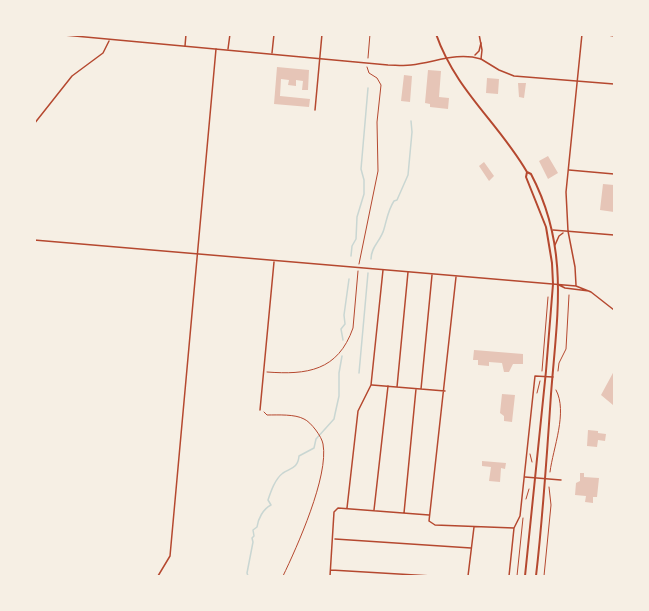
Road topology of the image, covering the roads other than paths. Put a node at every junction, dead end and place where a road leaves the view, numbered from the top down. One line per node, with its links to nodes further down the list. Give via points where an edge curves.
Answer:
1 (53, 34): 12 (street)
2 (110, 34): 12 (street)
3 (186, 34): 14 (street)
4 (230, 34): 16 (street)
5 (274, 34): 17 (street)
6 (322, 34): 18 (street)
7 (436, 34): 20 (main road)
8 (479, 34): 13 (street)
9 (582, 34): 22 (street)
10 (602, 34): 11 (street)
11 (615, 36)
12 (110, 40): 14 (street); 25 (street, via 106,50 72,76)
13 (481, 43): 19 (street); 21 (street)
14 (185, 46): 15 (street)
15 (216, 48): 16 (street); 35 (street)
16 (228, 50): 17 (street)
17 (272, 53): 18 (street)
18 (320, 57): 20 (street, via 410,65); 24 (street)
19 (473, 57): 20 (street); 21 (street)
20 (446, 58): 27 (main road, via 465,91)
21 (481, 59): 22 (street, via 514,76)
22 (577, 81): 23 (street); 26 (street)
23 (615, 84)
24 (315, 110)
25 (34, 124)
26 (568, 170): 28 (street); 30 (street)
27 (527, 172): 29 (main road, via 539,190); 41 (main road, via 546,227)
28 (615, 174)
29 (552, 230): 31 (street); 34 (main road)
30 (568, 231): 31 (street); 32 (street); 43 (street)
31 (564, 232): 34 (street)
32 (615, 235)
33 (34, 240): 35 (street)
34 (555, 245): 42 (main road)
35 (196, 254): 36 (street); 68 (street, via 170,556)
36 (274, 261): 37 (street); 54 (street)
37 (383, 270): 38 (street); 48 (street)
38 (408, 272): 39 (street); 50 (street)
39 (432, 274): 40 (street); 52 (street)
40 (456, 276): 41 (street); 53 (street)
41 (553, 284): 42 (street); 46 (main road)
42 (559, 285): 43 (street); 44 (street); 47 (main road)
43 (576, 286): 44 (street)
44 (591, 292): 45 (street)
45 (615, 310)
46 (546, 377): 47 (street); 55 (street, via 535,376); 56 (main road)
47 (553, 377): 57 (main road)
48 (371, 385): 49 (street); 59 (street, via 358,411)
49 (388, 386): 50 (street); 60 (street)
50 (397, 387): 51 (street)
51 (416, 389): 52 (street); 61 (street)
52 (421, 389): 53 (street)
53 (445, 391): 62 (street)
54 (260, 410)
55 (524, 477): 56 (street); 64 (street, via 520,516)
56 (536, 478): 57 (street); 73 (main road)
57 (546, 479): 58 (street); 74 (main road)
58 (561, 480)
59 (348, 508): 60 (street); 65 (street, via 334,512)
60 (374, 510): 61 (street)
61 (404, 513): 62 (street)
62 (430, 515): 63 (street, via 429,521 435,525)
63 (474, 526): 64 (street); 66 (street)
64 (514, 528): 72 (street)
65 (333, 539): 66 (street); 67 (street)
66 (471, 548): 71 (street)
67 (330, 570): 69 (street); 70 (street)
68 (158, 576)
69 (330, 576)
70 (432, 576)
71 (468, 576)
72 (509, 576)
73 (525, 576)
74 (536, 576)

